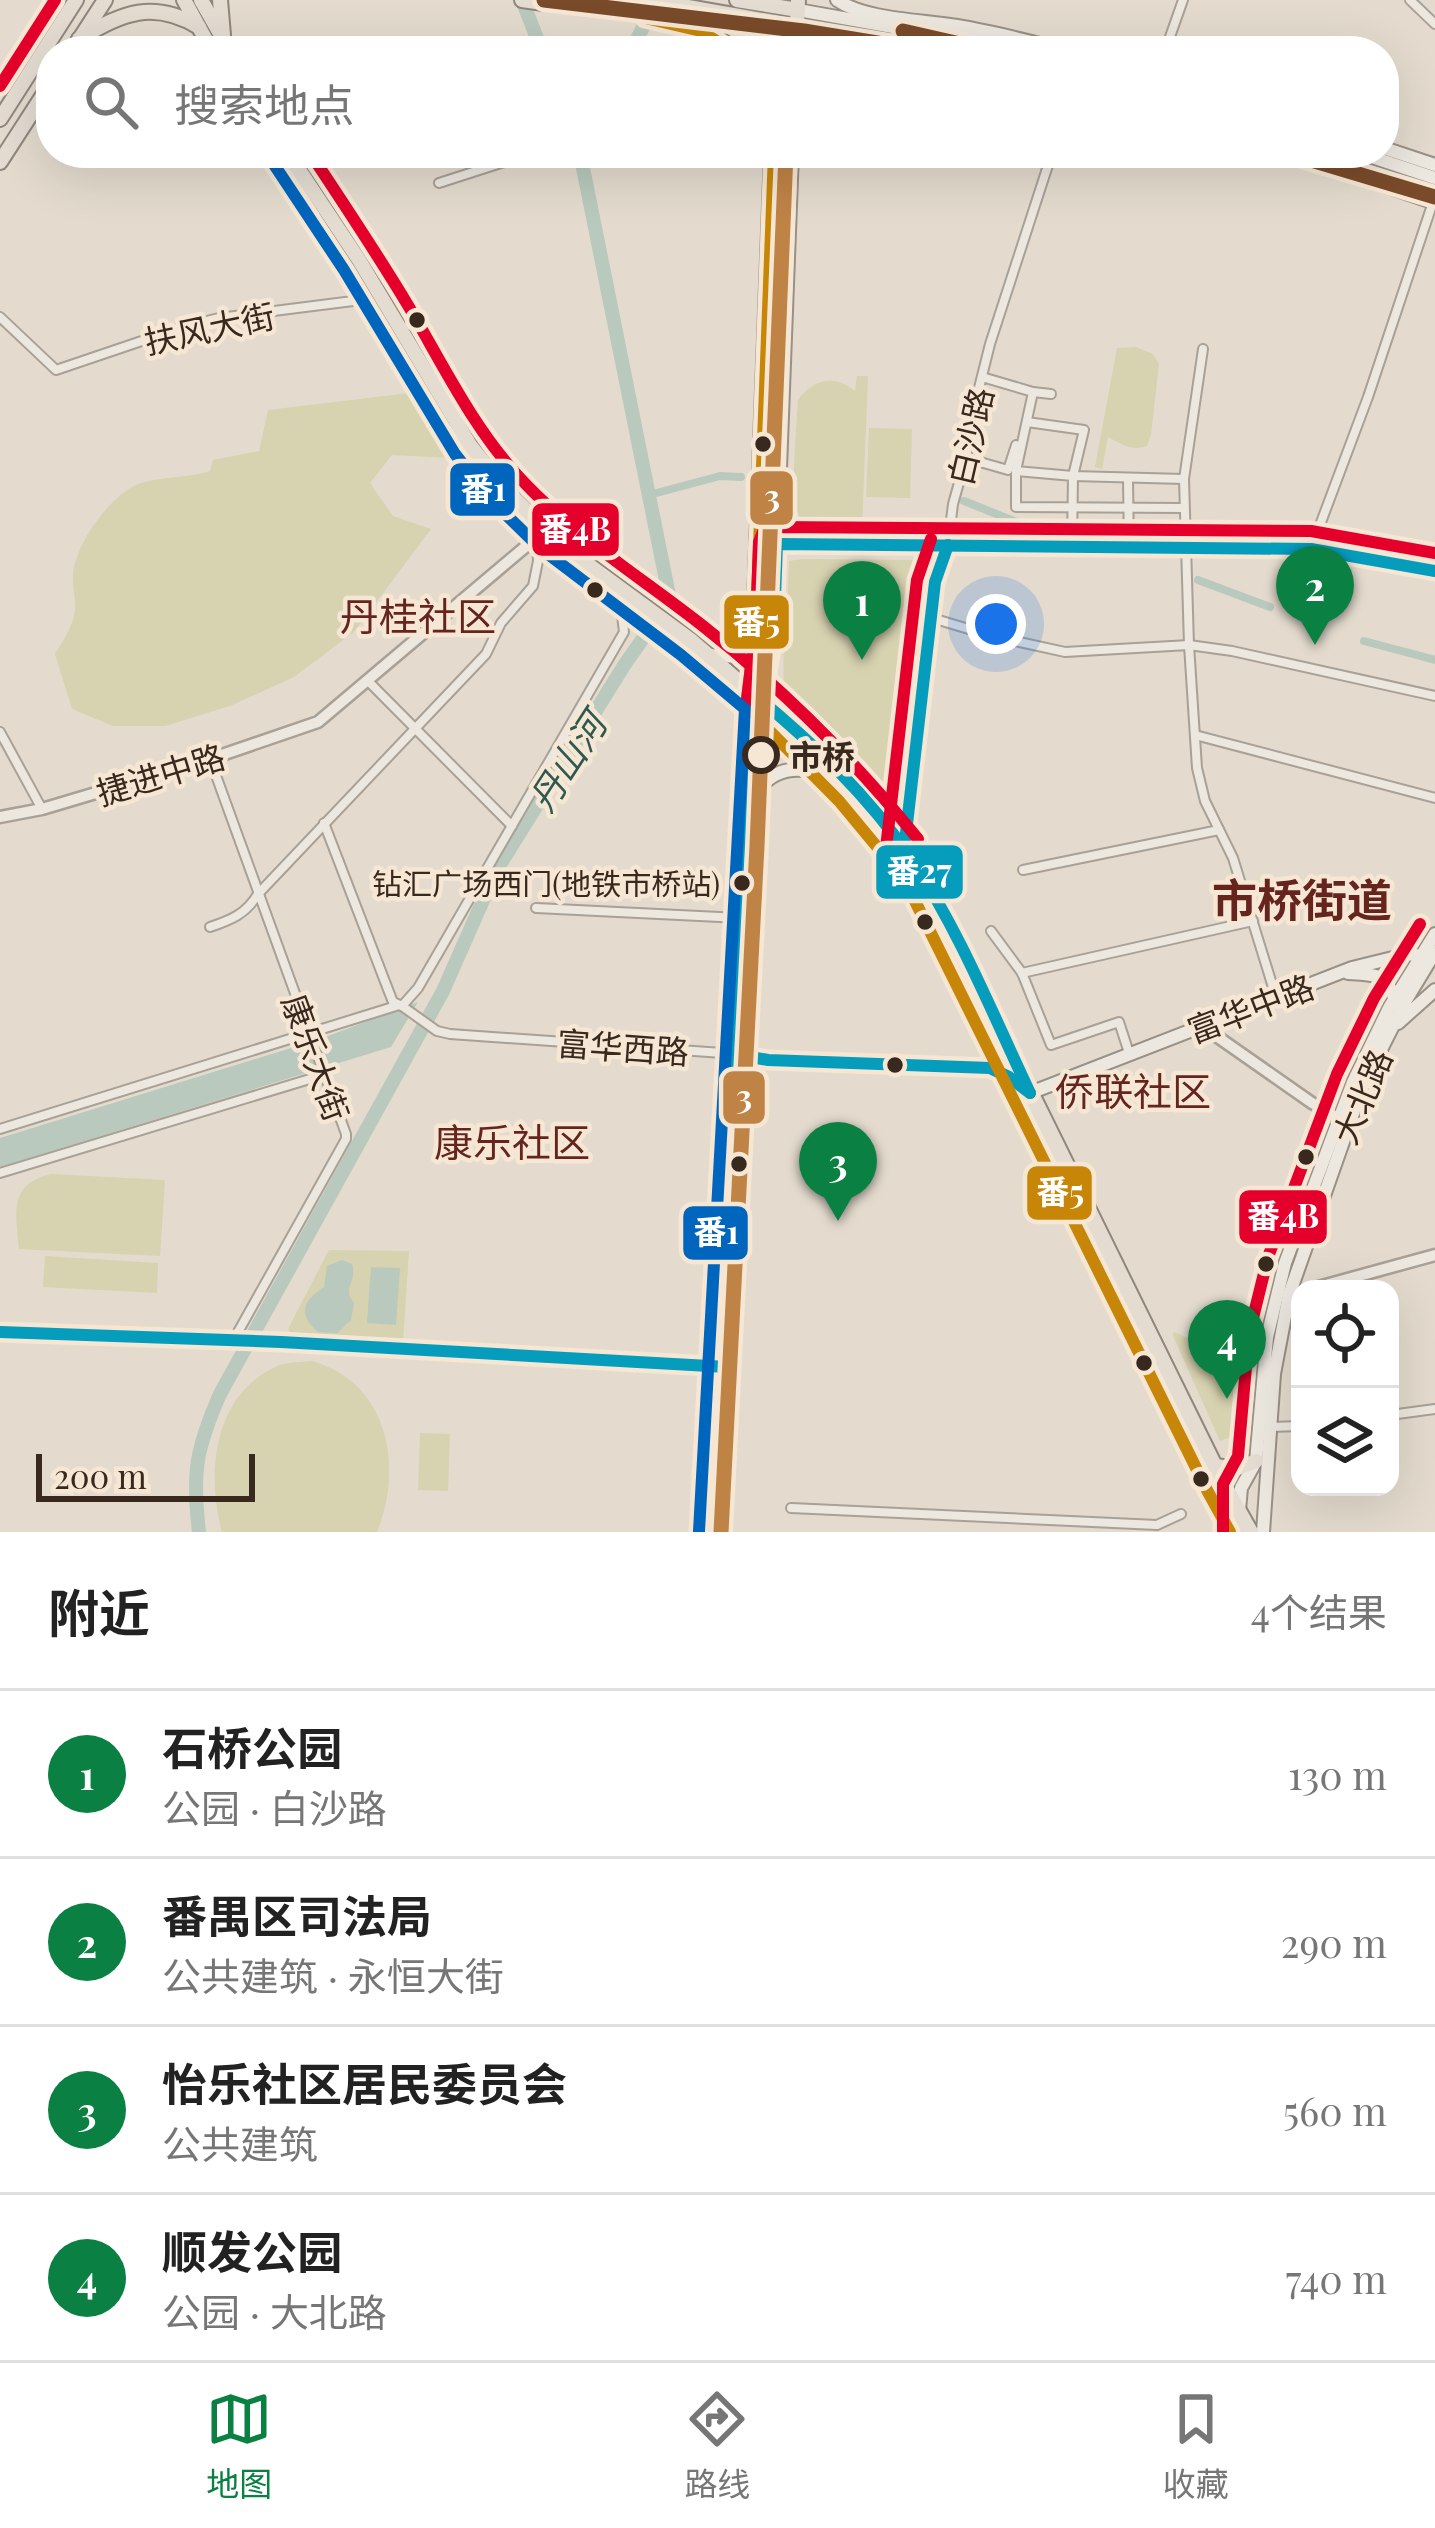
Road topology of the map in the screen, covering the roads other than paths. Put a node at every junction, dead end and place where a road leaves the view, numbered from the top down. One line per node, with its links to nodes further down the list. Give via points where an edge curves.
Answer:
1 (76, 0): 20 (main road)
2 (105, 0): 21 (main road)
3 (184, 0): 18 (main road)
4 (201, 0): 24 (main road)
5 (220, 0): 25 (main road)
6 (522, 0): 7 (main road)
7 (577, 0)
8 (648, 0): 13 (main road)
9 (737, 0): 14 (main road)
10 (837, 0): 16 (main road)
11 (1183, 0): 30 (street)
12 (1410, 0): 17 (street)
13 (705, 10): 14 (main road); 26 (main road)
14 (777, 10): 15 (main road)
15 (798, 12): 19 (main road); 27 (main road)
16 (879, 14): 19 (main road); 29 (main road)
17 (1435, 24)
18 (199, 27): 22 (main road, via 154,5); 23 (main road)
19 (921, 31): 28 (main road)
20 (53, 36)
21 (81, 36)
22 (89, 36)
23 (209, 36)
24 (217, 36)
25 (222, 36)
26 (743, 36)
27 (840, 36)
28 (948, 36)
29 (1004, 36)
30 (1170, 36)
31 (36, 63): 33 (main road)
32 (36, 107): 35 (main road)
33 (0, 119)
34 (1399, 153): 37 (main road)
35 (0, 163)
36 (1399, 166): 46 (main road)
37 (1435, 166)
38 (284, 168): 49 (main road)
39 (298, 168): 75 (main road, via 487,467 551,534)
40 (486, 168): 47 (street)
41 (770, 168): 81 (main road)
42 (791, 168): 66 (main road)
43 (1047, 168): 52 (street, 白沙路)
44 (1335, 168): 48 (main road)
45 (1348, 168): 48 (main road)
46 (1435, 178)
47 (439, 183)
48 (1434, 200): 71 (street)
49 (364, 295): 50 (street, 扶风大街, via 219,318 56,370); 65 (main road, via 459,452)
50 (0, 317)
51 (1203, 349): 61 (street)
52 (982, 377): 53 (street); 57 (street, 白沙路)
53 (1033, 392): 54 (street); 55 (street)
54 (1051, 394)
55 (1027, 422): 58 (street); 59 (street, via 1084,430)
56 (1016, 445): 57 (street, via 1008,470)
57 (966, 458): 67 (street, 白沙路)
58 (1016, 471): 59 (street); 62 (street, via 1016,507)
59 (1073, 476): 60 (street); 62 (street)
60 (1128, 478): 61 (street); 63 (street)
61 (1184, 479): 64 (street)
62 (1072, 507): 63 (street); 68 (street)
63 (1128, 508): 64 (street); 69 (street)
64 (1184, 508): 70 (street)
65 (538, 537): 74 (main road); 83 (street); 87 (street, via 533,586 486,654)
66 (777, 544): 67 (street); 80 (main road)
67 (948, 545): 68 (street); 76 (street, 白沙路)
68 (1072, 545): 69 (street)
69 (1129, 547): 70 (street)
70 (1185, 547): 71 (street); 79 (street)
71 (1311, 549): 72 (street)
72 (1334, 553): 73 (street); 77 (street)
73 (1435, 571)
74 (620, 599): 75 (main road); 97 (street, via 624,632)
75 (649, 614): 78 (main road)
76 (932, 618): 79 (street, via 1065,652); 99 (street, 白沙路)
77 (1317, 626)
78 (668, 630): 82 (main road); 85 (main road)
79 (1189, 645): 84 (street); 89 (street)
80 (771, 648): 81 (main road); 85 (main road)
81 (752, 649): 82 (main road, via 740,657); 85 (main road)
82 (709, 655): 85 (main road)
83 (368, 681): 87 (street); 90 (street, 捷进中路, via 318,722)
84 (1435, 696)
85 (755, 700): 86 (main road); 99 (main road, via 844,779); 104 (main road)
86 (763, 718): 91 (main road); 92 (main road)
87 (415, 728): 96 (street); 97 (street)
88 (0, 732): 94 (street)
89 (1195, 735): 93 (street); 98 (street, via 1205,801)
90 (210, 759): 94 (street, 捷进中路); 102 (street, 康乐大街)
91 (819, 773): 92 (main road, via 783,771); 100 (main road)
92 (758, 790): 120 (main road)
93 (1435, 798)
94 (42, 808): 95 (street, 捷进中路)
95 (0, 817)
96 (324, 824): 102 (street); 115 (street)
97 (512, 826): 115 (street, via 418,988)
98 (1219, 830): 101 (street); 105 (street)
99 (904, 850): 100 (street, 白沙路); 123 (main road)
100 (900, 869): 122 (main road)
101 (1023, 870)
102 (258, 893): 106 (street, via 234,919); 118 (street, 康乐大街)
103 (536, 908): 104 (street)
104 (740, 918): 120 (main road)
105 (1252, 921): 111 (street); 113 (street)
106 (210, 927)
107 (991, 931): 111 (street)
108 (1435, 934): 109 (main road, 大北路)
109 (1431, 955): 110 (main road, 富华中路); 114 (main road, 大北路); 117 (main road, 大北路)
110 (1341, 972): 113 (main road, 富华中路); 114 (main road, via 1380,976)
111 (1022, 973): 119 (street, via 1051,1045 1119,1022)
112 (1435, 990): 117 (main road)
113 (1276, 997): 116 (main road, 富华中路)
114 (1394, 998): 124 (main road, 大北路)
115 (400, 1005): 118 (street); 120 (street, 富华西路, via 450,1034)
116 (1202, 1026): 119 (main road, 富华中路); 124 (street)
117 (1389, 1032): 129 (main road, 大北路)
118 (310, 1037): 121 (street, 康乐大街); 125 (street)
119 (1129, 1053): 123 (main road, 富华中路)
120 (739, 1054): 122 (street, 富华西路, via 990,1068); 132 (main road)
121 (323, 1075): 126 (street); 131 (street, 康乐大街, via 346,1138)
122 (1009, 1077): 123 (main road); 143 (main road)
123 (1030, 1094): 138 (main road)
124 (1338, 1118): 129 (main road, 大北路, via 1285,1263)
125 (0, 1129)
126 (0, 1173)
127 (1435, 1256): 128 (street)
128 (1345, 1280)
129 (1288, 1295): 135 (main road, 大北路); 137 (main road, 大北路, via 1264,1362)
130 (0, 1332): 131 (street)
131 (237, 1341): 132 (street)
132 (723, 1367): 142 (main road)
133 (1435, 1409): 134 (street)
134 (1399, 1414)
135 (1269, 1426): 136 (street); 145 (main road, 大北路)
136 (1291, 1426)
137 (1256, 1461): 138 (main road); 140 (main road, 大北路)
138 (1216, 1466): 140 (main road)
139 (791, 1508): 141 (street, via 1157,1525)
140 (1239, 1509): 143 (main road, 大北路); 144 (main road)
141 (1181, 1514)
142 (713, 1532)
143 (1239, 1532)
144 (1251, 1532)
145 (1263, 1532)

